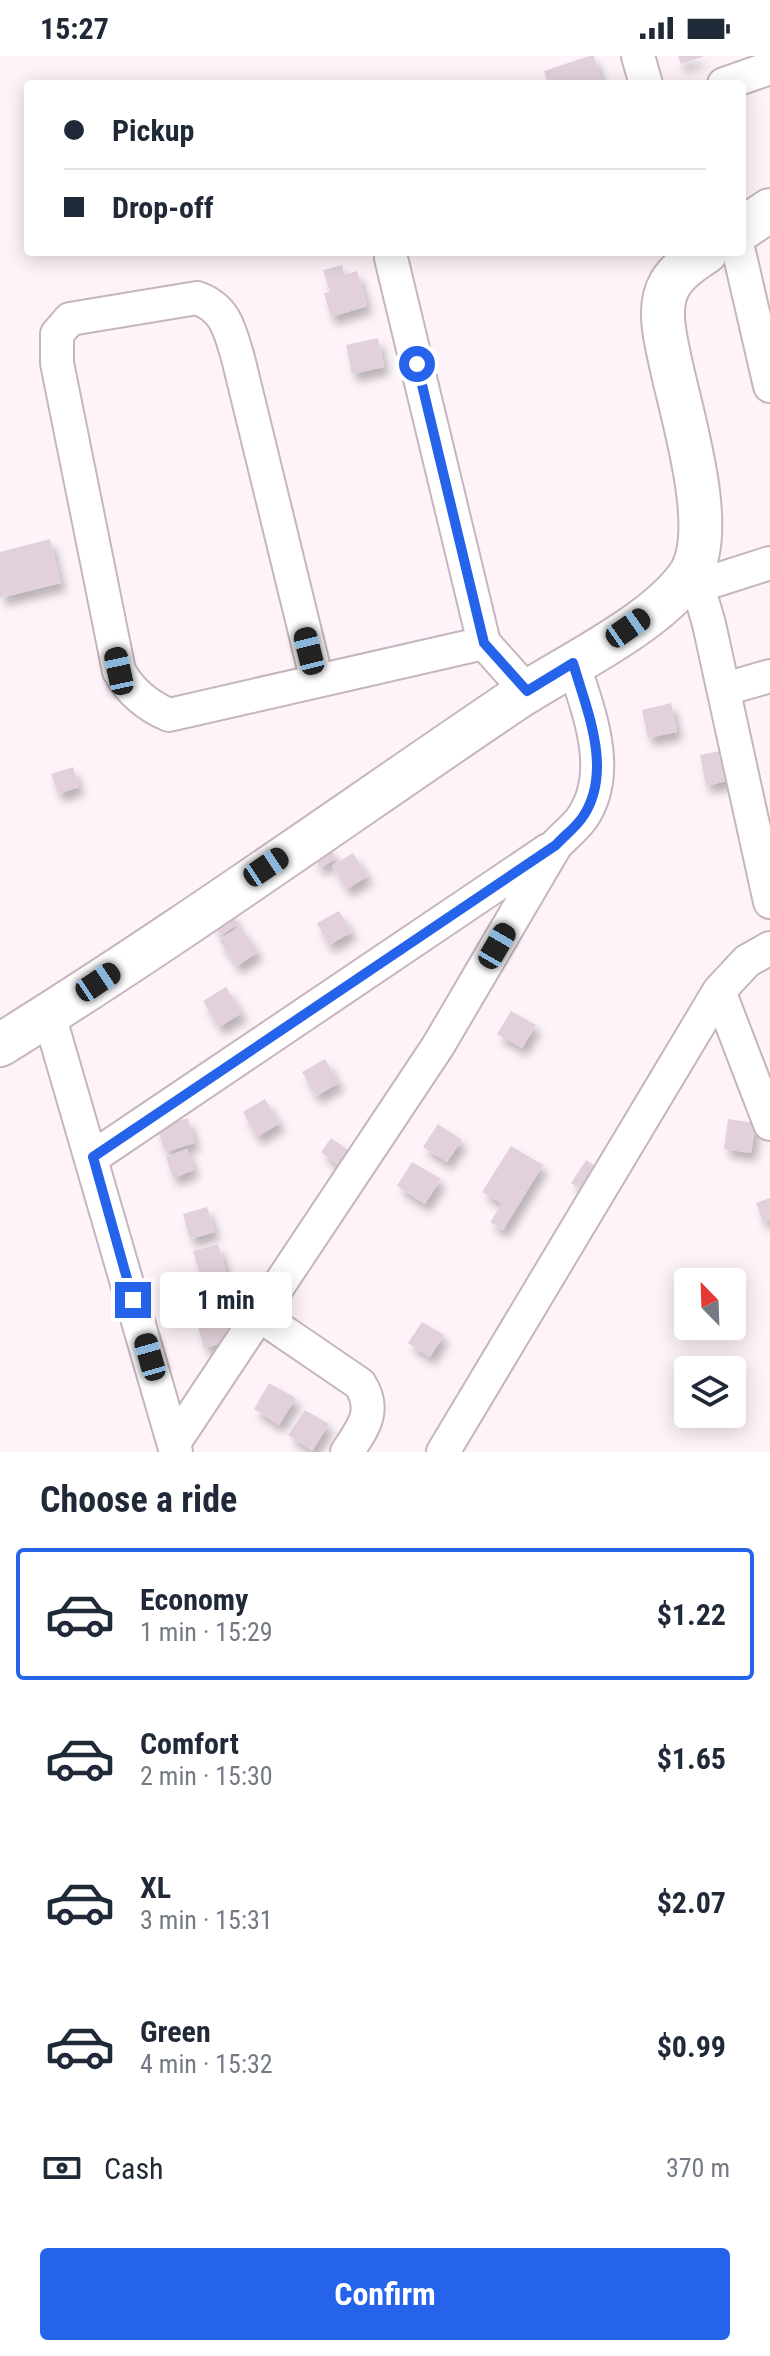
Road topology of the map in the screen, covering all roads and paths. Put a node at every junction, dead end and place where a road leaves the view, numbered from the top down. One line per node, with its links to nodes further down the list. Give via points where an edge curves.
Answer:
1 (638, 56): 3 (street)
2 (770, 68): 4 (street)
3 (645, 80)
4 (736, 80)
5 (770, 210): 6 (main road)
6 (746, 226)
7 (701, 256): 12 (main road, via 677,276 664,301 667,344 702,520)
8 (740, 256): 10 (street)
9 (391, 258): 13 (street)
10 (770, 386)
11 (770, 563): 12 (street)
12 (693, 582): 14 (main road); 17 (street)
13 (484, 643): 16 (street); 18 (street)
14 (573, 663): 18 (main road); 20 (street, via 593,732 597,779 581,819)
15 (770, 676): 17 (street)
16 (317, 681): 16 (street, via 238,358 222,314 197,298 70,319 57,334 57,363 125,682 152,708 169,715)
17 (725, 689): 19 (street)
18 (527, 691): 24 (main road)
19 (758, 793): 21 (street)
20 (556, 845): 27 (street); 28 (street, via 438,1046)
21 (770, 902)
22 (770, 948): 23 (street, via 747,961)
23 (719, 991): 26 (street); 31 (street)
24 (49, 1015): 25 (main road); 27 (street)
25 (0, 1045)
26 (770, 1124)
27 (93, 1157): 29 (street)
28 (259, 1315): 29 (street); 30 (street, via 360,1384 369,1398 369,1415)
29 (175, 1447)
30 (347, 1452)
31 (443, 1452)

